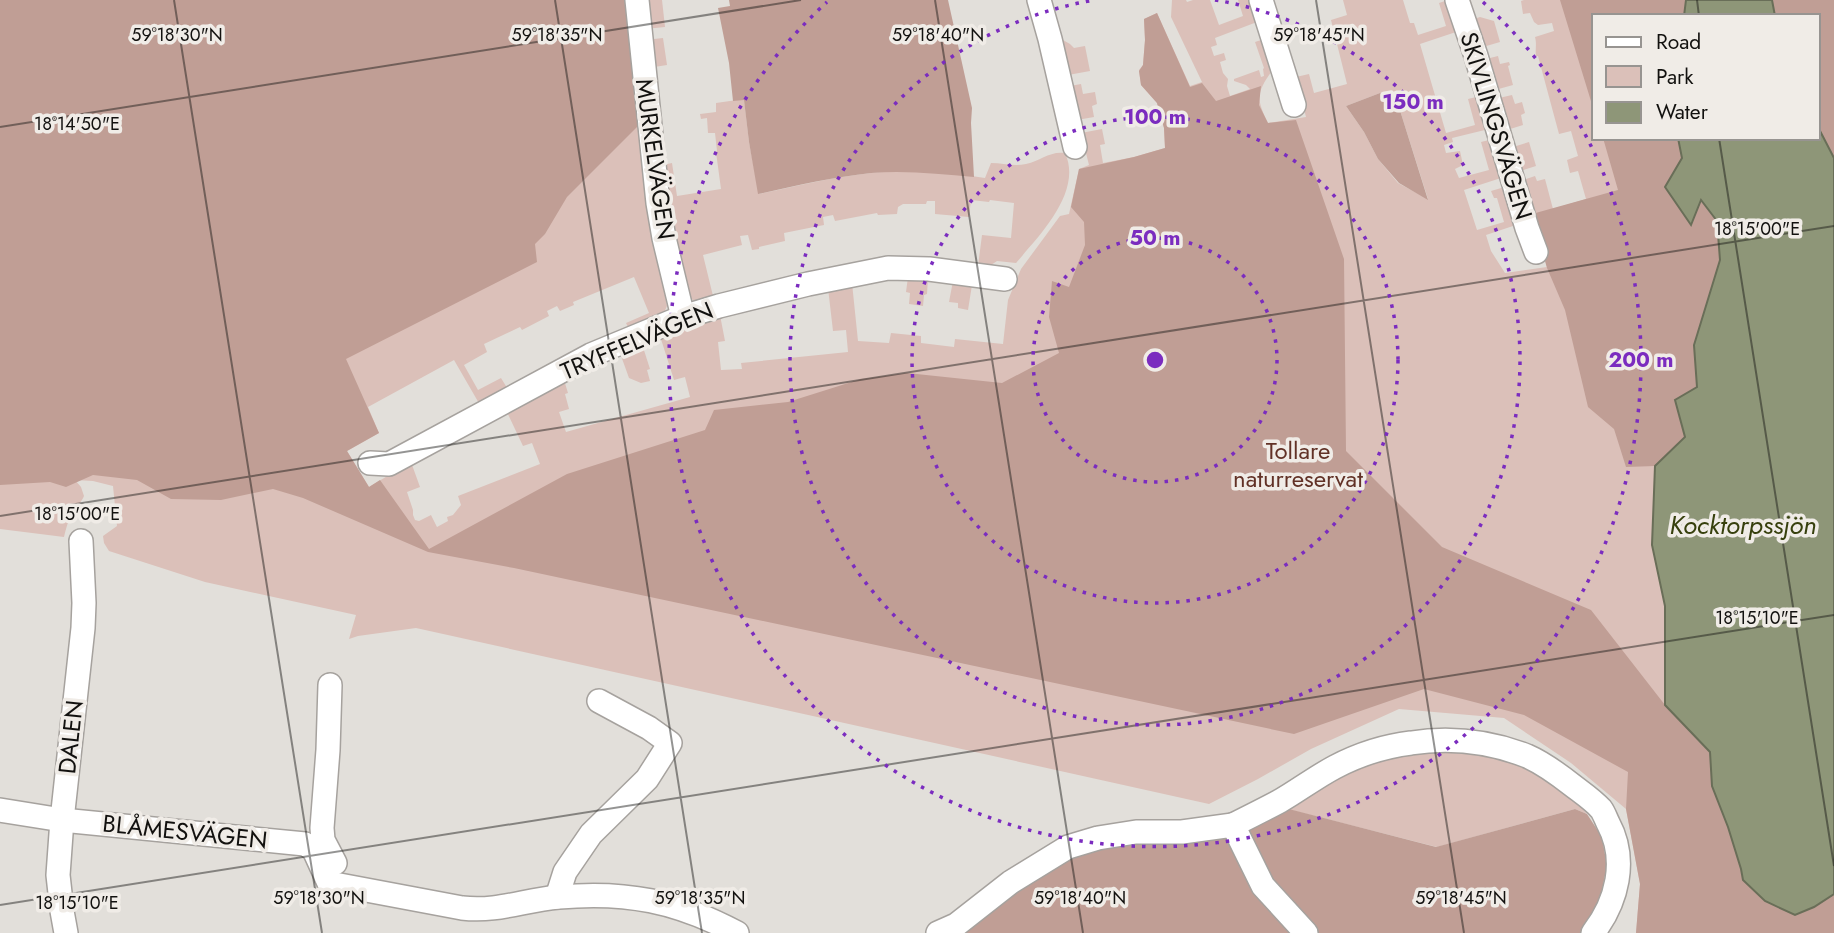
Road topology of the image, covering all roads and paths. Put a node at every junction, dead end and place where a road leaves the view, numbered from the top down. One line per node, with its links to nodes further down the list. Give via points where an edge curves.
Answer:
1 (637, 0): 9 (street, MURKELVÄGEN, via 658,203)
2 (1039, 0): 6 (street)
3 (1261, 0): 5 (street)
4 (1457, 0): 7 (street, SKIVLINGSVÄGEN)
5 (1294, 105)
6 (1075, 147)
7 (1536, 251)
8 (1005, 279): 9 (street, TRYFFELVÄGEN, via 888,268)
9 (683, 317): 10 (street, TRYFFELVÄGEN, via 591,355 389,464)
10 (370, 463)
11 (81, 541): 15 (street, DALEN, via 83,628)
12 (330, 685): 17 (street, via 321,828)
13 (599, 702): 18 (street, via 670,743 647,779 591,834 565,872)
14 (0, 810): 15 (street, BLÅMESVÄGEN)
15 (62, 820): 17 (street, BLÅMESVÄGEN, via 305,844 314,850 329,883); 19 (street, DALEN, via 58,875)
16 (1233, 825): 21 (street, via 1136,832 1068,847); 22 (street, via 1263,886); 23 (street, via 1336,767 1386,748 1442,740 1506,750 1557,773 1601,809 1614,833 1619,878)
17 (348, 887): 18 (street, via 480,910)
18 (557, 897): 20 (street, via 630,896 680,907)
19 (66, 933)
20 (737, 933)
21 (938, 933)
22 (1307, 933)
23 (1593, 933)

